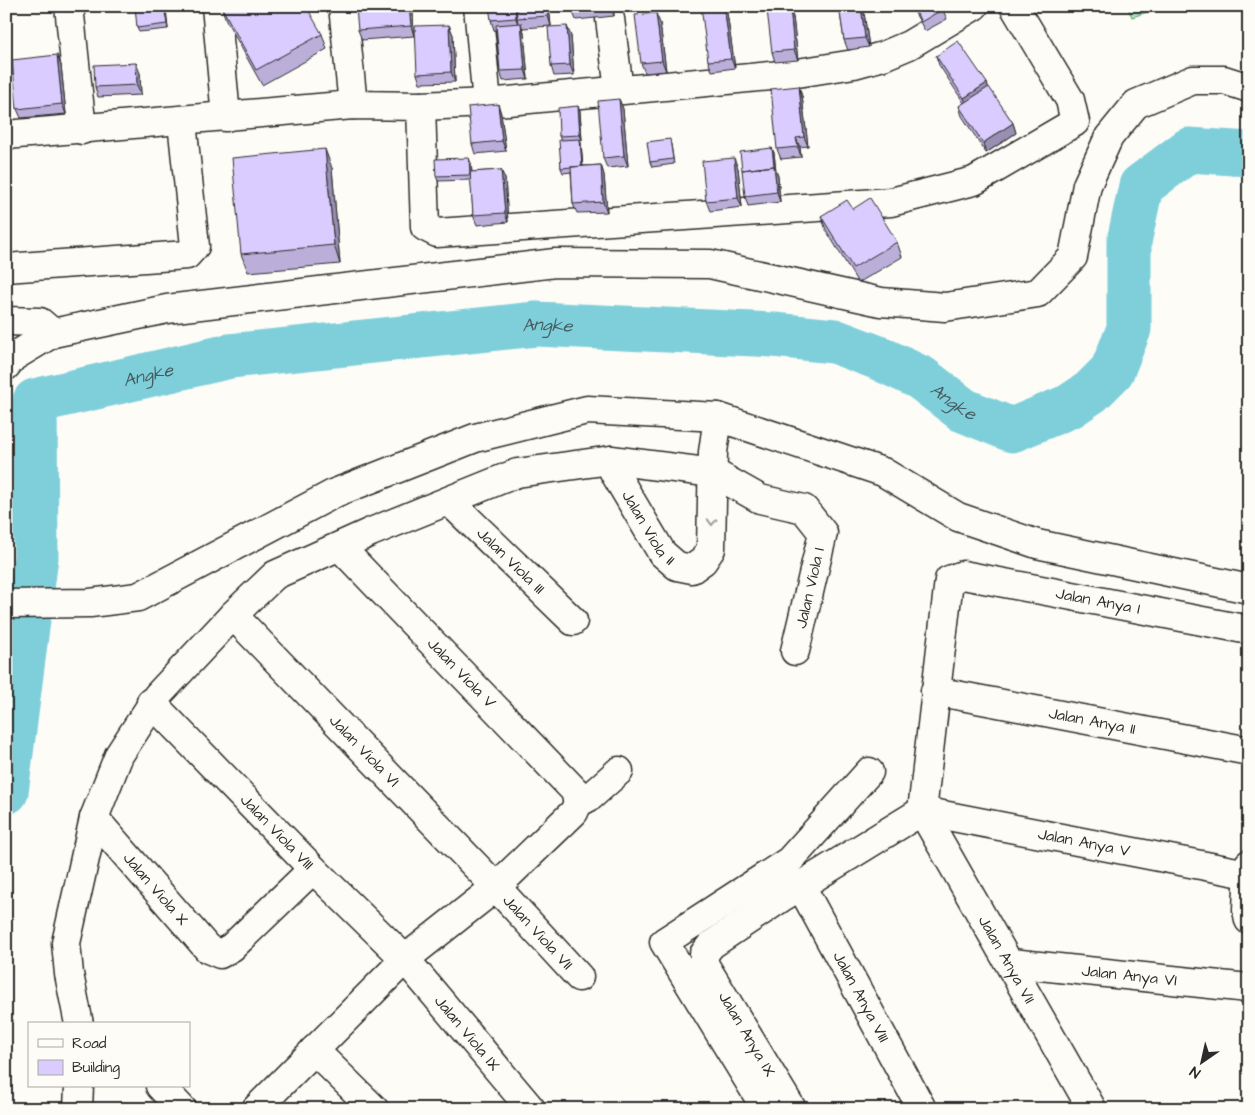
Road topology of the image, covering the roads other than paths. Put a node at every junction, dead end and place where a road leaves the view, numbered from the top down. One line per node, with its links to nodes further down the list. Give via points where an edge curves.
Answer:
1 (69, 6): 15 (street)
2 (216, 6): 13 (street)
3 (343, 6): 11 (street)
4 (478, 6): 10 (street)
5 (974, 6): 9 (street, via 910,45 854,64 791,74)
6 (1014, 6): 12 (street, via 1070,100 1075,122 974,181 891,202 437,233 425,227)
7 (610, 19): 9 (street)
8 (1249, 88): 19 (street, via 1224,80 1193,80 1136,104 1109,137 1087,185 1073,257 1038,293 945,307 881,302 710,264 556,263 167,309)
9 (619, 90): 10 (street)
10 (487, 103): 12 (street)
11 (353, 105): 12 (street); 13 (street)
12 (421, 106)
13 (226, 117): 14 (street)
14 (182, 122): 15 (street); 17 (street, via 195,246 187,255)
15 (82, 130): 16 (street)
16 (6, 135)
17 (6, 268)
18 (6, 321): 19 (street, via 40,322)
19 (53, 333): 20 (street, via 13,357)
20 (6, 366)
21 (718, 417): 23 (street); 26 (street, via 883,472 958,517 1037,544); 27 (street, via 587,410 476,438 336,493 138,597 90,603)
22 (611, 460): 23 (street); 23 (street, Jalan Viola II, one-way to 22, via 711,549 692,568 677,566 662,553 614,472); 24 (street, via 517,473)
23 (714, 473): 31 (street, Jalan Viola I, via 760,499 804,509 823,533)
24 (449, 502): 25 (street); 29 (street, Jalan Viola III)
25 (340, 547): 28 (street, via 275,575); 37 (street, Jalan Viola V, via 575,791)
26 (1249, 589)
27 (6, 604)
28 (233, 615): 33 (street); 43 (street, Jalan Viola VI)
29 (573, 621)
30 (1249, 630): 32 (street, Jalan Anya I, via 962,575 949,580)
31 (795, 651)
32 (935, 691): 34 (street, Jalan Anya II); 38 (street)
33 (151, 702): 39 (street, via 119,755); 40 (street, Jalan Viola VIII)
34 (1249, 750)
35 (619, 771): 37 (street, via 591,796)
36 (870, 772): 59 (street, via 789,861 664,942)
37 (578, 802): 43 (street, via 574,812)
38 (922, 811): 41 (street, Jalan Anya V); 42 (street); 46 (street, Jalan Anya VII)
39 (94, 818): 40 (street, Jalan Viola X, via 208,949 220,954 232,947); 50 (street, via 66,942 69,974)
40 (313, 869): 45 (street, Jalan Viola VIII)
41 (1248, 869): 44 (street)
42 (801, 886): 60 (street, Jalan Anya IX, via 710,945 703,959); 61 (street, Jalan Anya VIII)
43 (496, 887): 45 (street); 47 (street, Jalan Viola VII)
44 (1249, 920)
45 (405, 959): 51 (street); 54 (street, Jalan Viola IX)
46 (1010, 963): 48 (street, Jalan Anya VI); 62 (street, Jalan Anya VII)
47 (579, 977)
48 (1249, 988): 49 (street)
49 (1249, 994)
50 (83, 1021)
51 (314, 1050): 57 (street); 58 (street)
52 (79, 1088): 55 (street)
53 (162, 1088): 56 (street)
54 (528, 1108)
55 (78, 1109)
56 (182, 1109)
57 (256, 1109)
58 (374, 1109)
59 (766, 1109)
60 (792, 1109)
61 (922, 1109)
62 (1092, 1109)

